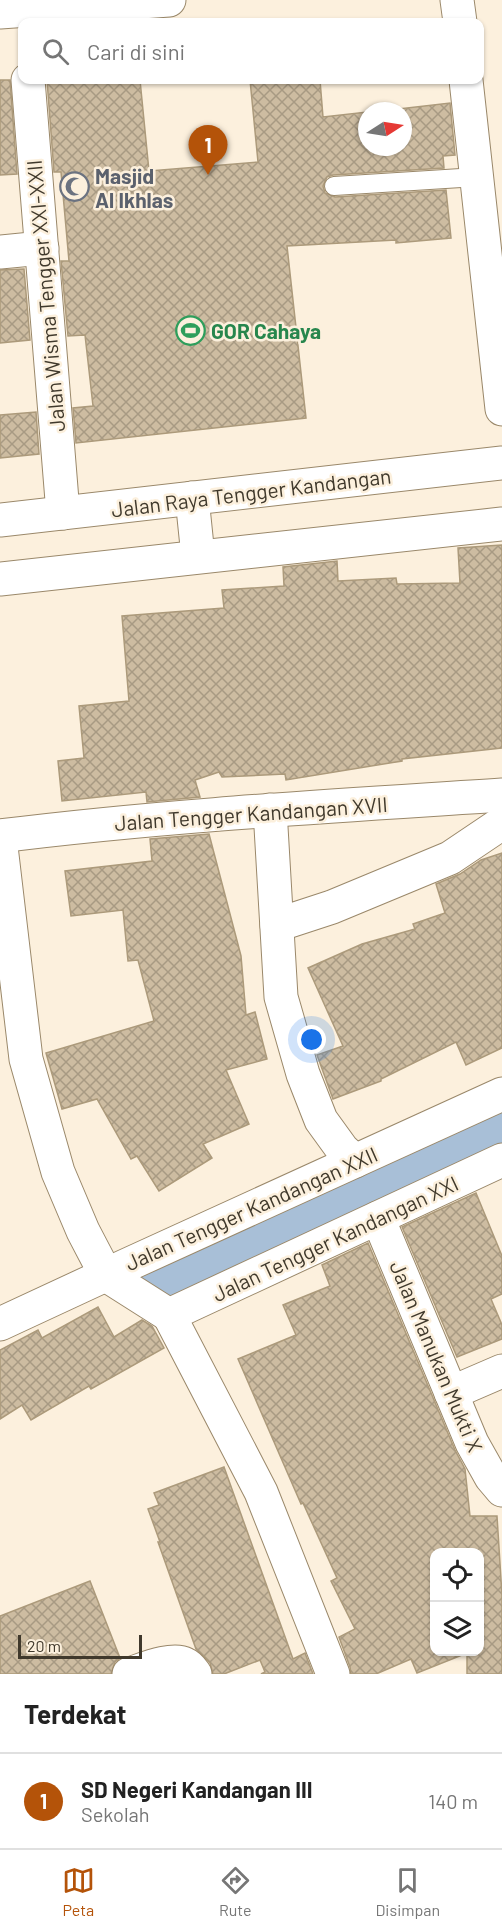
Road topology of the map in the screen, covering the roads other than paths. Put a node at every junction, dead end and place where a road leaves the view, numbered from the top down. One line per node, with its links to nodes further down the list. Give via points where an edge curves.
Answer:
1 (169, 0): 3 (street)
2 (457, 0): 4 (street)
3 (16, 11)
4 (459, 18)
5 (28, 84): 9 (street, Jalan Wisma Tengger XXI-XXII)
6 (467, 84): 8 (street)
7 (334, 186): 8 (lane)
8 (486, 196): 11 (street)
9 (42, 248): 10 (street); 14 (street, Jalan Wisma Tengger XXI-XXII)
10 (0, 252)
11 (502, 409)
12 (502, 463): 13 (street, Jalan Raya Tengger Kandangan)
13 (192, 498): 14 (street, Jalan Raya Tengger Kandangan); 17 (street)
14 (63, 513): 15 (street, Jalan Raya Tengger Kandangan)
15 (0, 520)
16 (502, 524): 17 (street)
17 (198, 556): 18 (street)
18 (0, 579)
19 (502, 795): 20 (street, Jalan Tengger Kandangan XVII)
20 (270, 810): 22 (street, Jalan Tengger Kandangan XVII); 23 (street)
21 (502, 823): 23 (street, via 450,858 332,907)
22 (0, 837): 24 (street)
23 (277, 924): 27 (street, via 281,997 303,1074 321,1120)
24 (13, 1061): 29 (street, via 83,1231)
25 (502, 1094): 27 (street, Jalan Tengger Kandangan XXII)
26 (502, 1160): 28 (street, Jalan Tengger Kandangan XXI)
27 (355, 1161): 29 (street, Jalan Tengger Kandangan XXII)
28 (378, 1218): 30 (street, Jalan Tengger Kandangan XXI); 33 (street, Jalan Manukan Mukti X)
29 (106, 1275): 30 (street); 31 (street, Jalan Tengger Kandangan XXII)
30 (169, 1315): 37 (street, via 261,1492)
31 (0, 1324)
32 (502, 1371): 33 (street)
33 (450, 1393): 34 (street, Jalan Manukan Mukti X, via 472,1443)
34 (502, 1490)
35 (129, 1674): 36 (street, via 180,1662)
36 (195, 1674)
37 (333, 1674)

